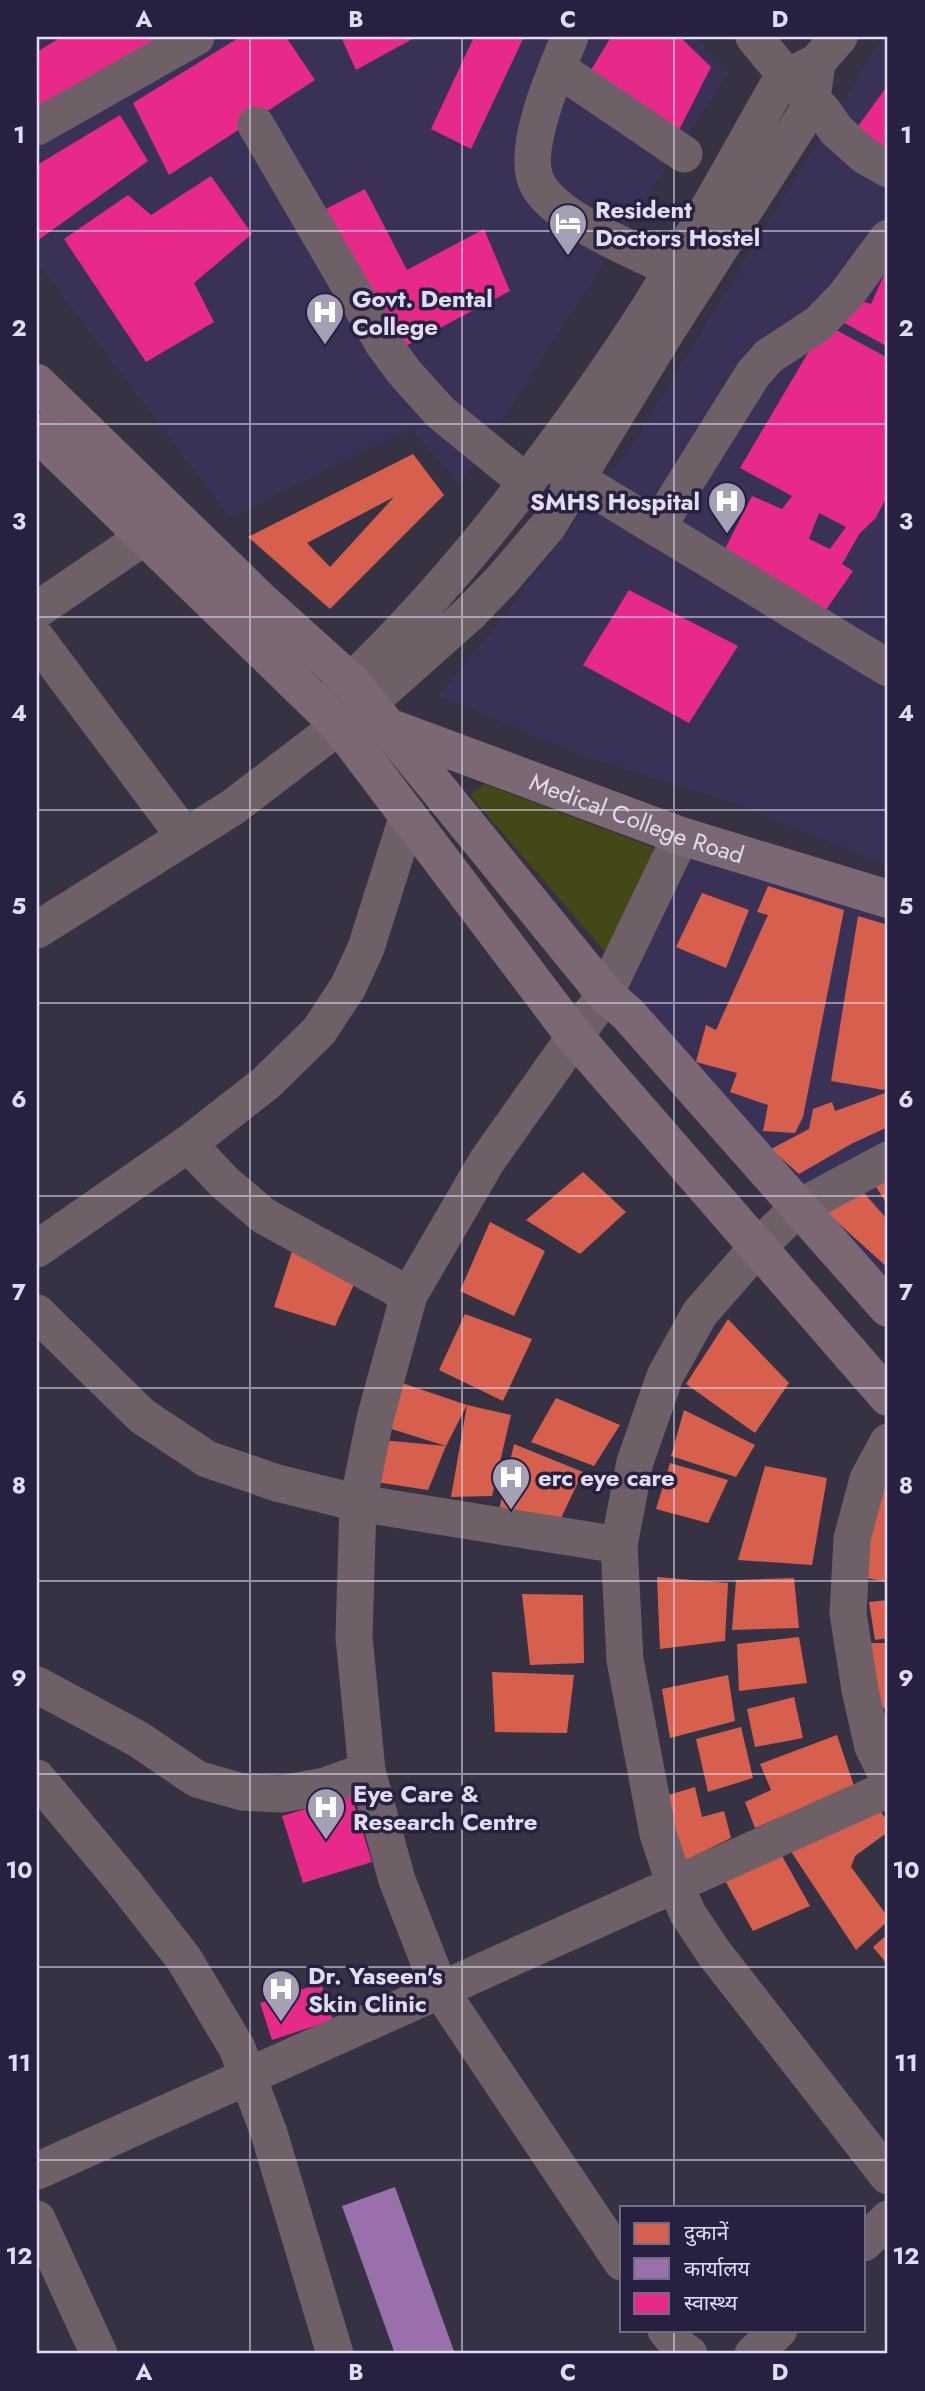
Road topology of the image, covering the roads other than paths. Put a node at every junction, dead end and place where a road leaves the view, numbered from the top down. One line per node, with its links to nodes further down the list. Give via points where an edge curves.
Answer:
1 (196, 37): 7 (street)
2 (754, 37): 4 (street)
3 (564, 52): 8 (street); 11 (street, via 537,128 532,159 536,183 567,215)
4 (814, 59): 5 (street); 11 (street, via 776,89)
5 (813, 102): 9 (street, via 865,156); 15 (street)
6 (256, 125): 14 (street, via 384,345 440,412)
7 (37, 127)
8 (684, 154)
9 (888, 169)
10 (888, 238): 16 (street, via 818,324 769,356 753,374)
11 (672, 269): 14 (street)
12 (37, 383): 21 (main road, via 260,600)
13 (37, 432): 17 (main road)
14 (536, 471): 15 (street); 21 (street, via 407,626)
15 (576, 479): 16 (street); 21 (street, via 548,526 469,614)
16 (657, 528): 20 (street)
17 (144, 537): 18 (street); 21 (main road)
18 (37, 610)
19 (37, 639): 24 (street)
20 (888, 668)
21 (354, 709): 22 (main road); 23 (main road, Medical College Road); 24 (street, via 233,807); 27 (main road)
22 (408, 814): 28 (main road); 29 (street, via 366,948 348,987 319,1031 266,1083)
23 (681, 836): 25 (main road, Medical College Road); 27 (street)
24 (186, 837): 26 (street)
25 (886, 891)
26 (37, 930)
27 (605, 994): 28 (street); 31 (main road, via 628,1014)
28 (575, 1037): 32 (main road); 34 (street, via 487,1161)
29 (188, 1144): 33 (street); 34 (street, via 264,1216)
30 (888, 1160): 31 (street)
31 (798, 1208): 32 (street); 35 (main road)
32 (757, 1248): 37 (main road); 40 (street, via 700,1313 665,1376 635,1462)
33 (37, 1249)
34 (410, 1295): 39 (street, via 375,1419)
35 (888, 1308)
36 (37, 1312): 39 (street, via 142,1416 207,1459)
37 (888, 1396)
38 (888, 1442): 43 (street, via 868,1479 852,1539 848,1613 873,1747)
39 (358, 1503): 40 (street); 42 (street, via 354,1637)
40 (619, 1545): 46 (street, via 625,1660 659,1834)
41 (37, 1685): 42 (street, via 138,1739 197,1779 242,1792 281,1794 325,1786)
42 (367, 1771): 47 (street, via 397,1880)
43 (888, 1777)
44 (37, 1778): 48 (street, via 184,1959)
45 (888, 1789): 46 (street)
46 (675, 1885): 47 (street); 50 (street, via 714,1953)
47 (440, 1990): 48 (street); 54 (street)
48 (249, 2076): 49 (street); 58 (street)
49 (37, 2171)
50 (888, 2176)
51 (888, 2218): 53 (street)
52 (42, 2242): 57 (street)
53 (866, 2242)
54 (620, 2259)
55 (668, 2332): 59 (street)
56 (777, 2332): 60 (street)
57 (99, 2354)
58 (335, 2354)
59 (689, 2354)
60 (753, 2354)

